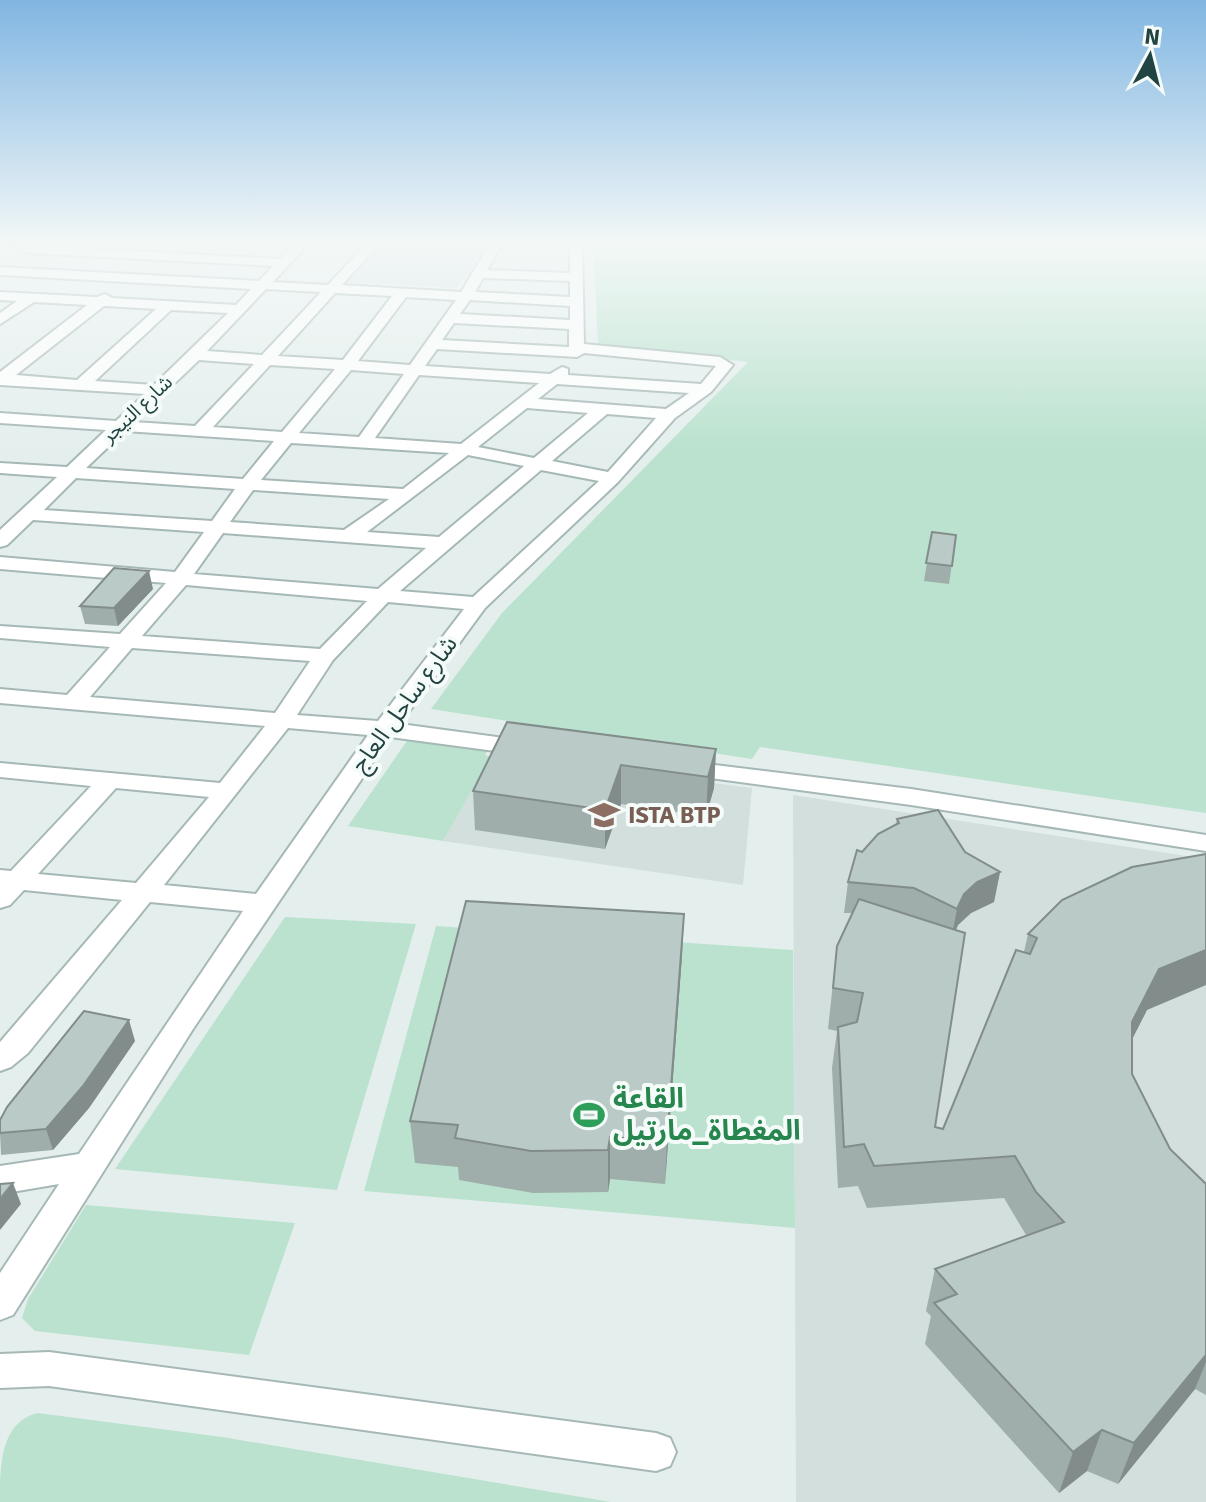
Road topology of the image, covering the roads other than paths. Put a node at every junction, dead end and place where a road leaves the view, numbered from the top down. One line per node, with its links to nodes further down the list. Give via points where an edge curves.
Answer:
1 (87, 312): 17 (street)
2 (160, 312): 18 (street)
3 (237, 312): 12 (street, شارع النيجر)
4 (310, 312): 13 (street)
5 (387, 312): 14 (street)
6 (454, 312): 9 (street)
7 (513, 312): 10 (street)
8 (577, 312): 10 (street)
9 (450, 318): 10 (street); 11 (street)
10 (577, 332): 11 (street); 16 (street, via 578,358); 19 (street, via 725,365)
11 (433, 344): 15 (street)
12 (195, 355): 13 (street); 20 (street, شارع النيجر)
13 (266, 360): 14 (street); 26 (street)
14 (347, 365): 15 (street); 27 (street)
15 (414, 371): 16 (street); 28 (street)
16 (557, 377): 19 (street); 21 (street)
17 (0, 379): 18 (street)
18 (82, 384): 20 (street)
19 (705, 389): 23 (street, شارع ساحل العاج)
20 (158, 390): 25 (street, شارع النيجر)
21 (525, 403): 22 (street); 29 (street)
22 (603, 409): 23 (street); 30 (street)
23 (669, 414): 33 (street, شارع ساحل العاج)
24 (0, 418): 25 (street)
25 (118, 426): 26 (street); 32 (street, شارع النيجر)
26 (200, 431): 27 (street)
27 (286, 437): 28 (street); 34 (street)
28 (364, 442): 29 (street)
29 (463, 449): 30 (street); 35 (street)
30 (540, 464): 33 (street); 40 (street)
31 (0, 468): 32 (street)
32 (69, 472): 34 (street); 36 (street, شارع النيجر)
33 (612, 478): 44 (street, شارع ساحل العاج)
34 (248, 484): 35 (street); 37 (street)
35 (407, 495): 38 (street)
36 (27, 514): 37 (street); 39 (street, شارع النيجر)
37 (216, 526): 38 (street); 42 (street)
38 (349, 536): 40 (street)
39 (0, 541)
40 (443, 543): 43 (street)
41 (0, 563): 42 (street)
42 (182, 577): 43 (street); 46 (street)
43 (384, 595): 44 (street); 47 (street)
44 (478, 604): 51 (street, شارع ساحل العاج)
45 (0, 632): 46 (street)
46 (125, 641): 47 (street); 49 (street)
47 (325, 656): 50 (street)
48 (0, 696): 49 (street)
49 (73, 702): 50 (street)
50 (282, 720): 51 (street); 56 (street)
51 (384, 729): 52 (street); 60 (street, شارع ساحل العاج)
52 (554, 751)
53 (663, 765): 57 (street)
54 (0, 770): 55 (street)
55 (110, 780): 56 (street); 58 (street)
56 (227, 791): 59 (street)
57 (1206, 843)
58 (6, 886): 59 (street)
59 (142, 895): 60 (street); 61 (street)
60 (264, 904): 62 (street, شارع ساحل العاج)
61 (0, 1059)
62 (86, 1166): 63 (street); 64 (street, شارع ساحل العاج)
63 (0, 1180)
64 (0, 1304)
65 (0, 1371): 66 (street, via 49,1369)
66 (656, 1452)

